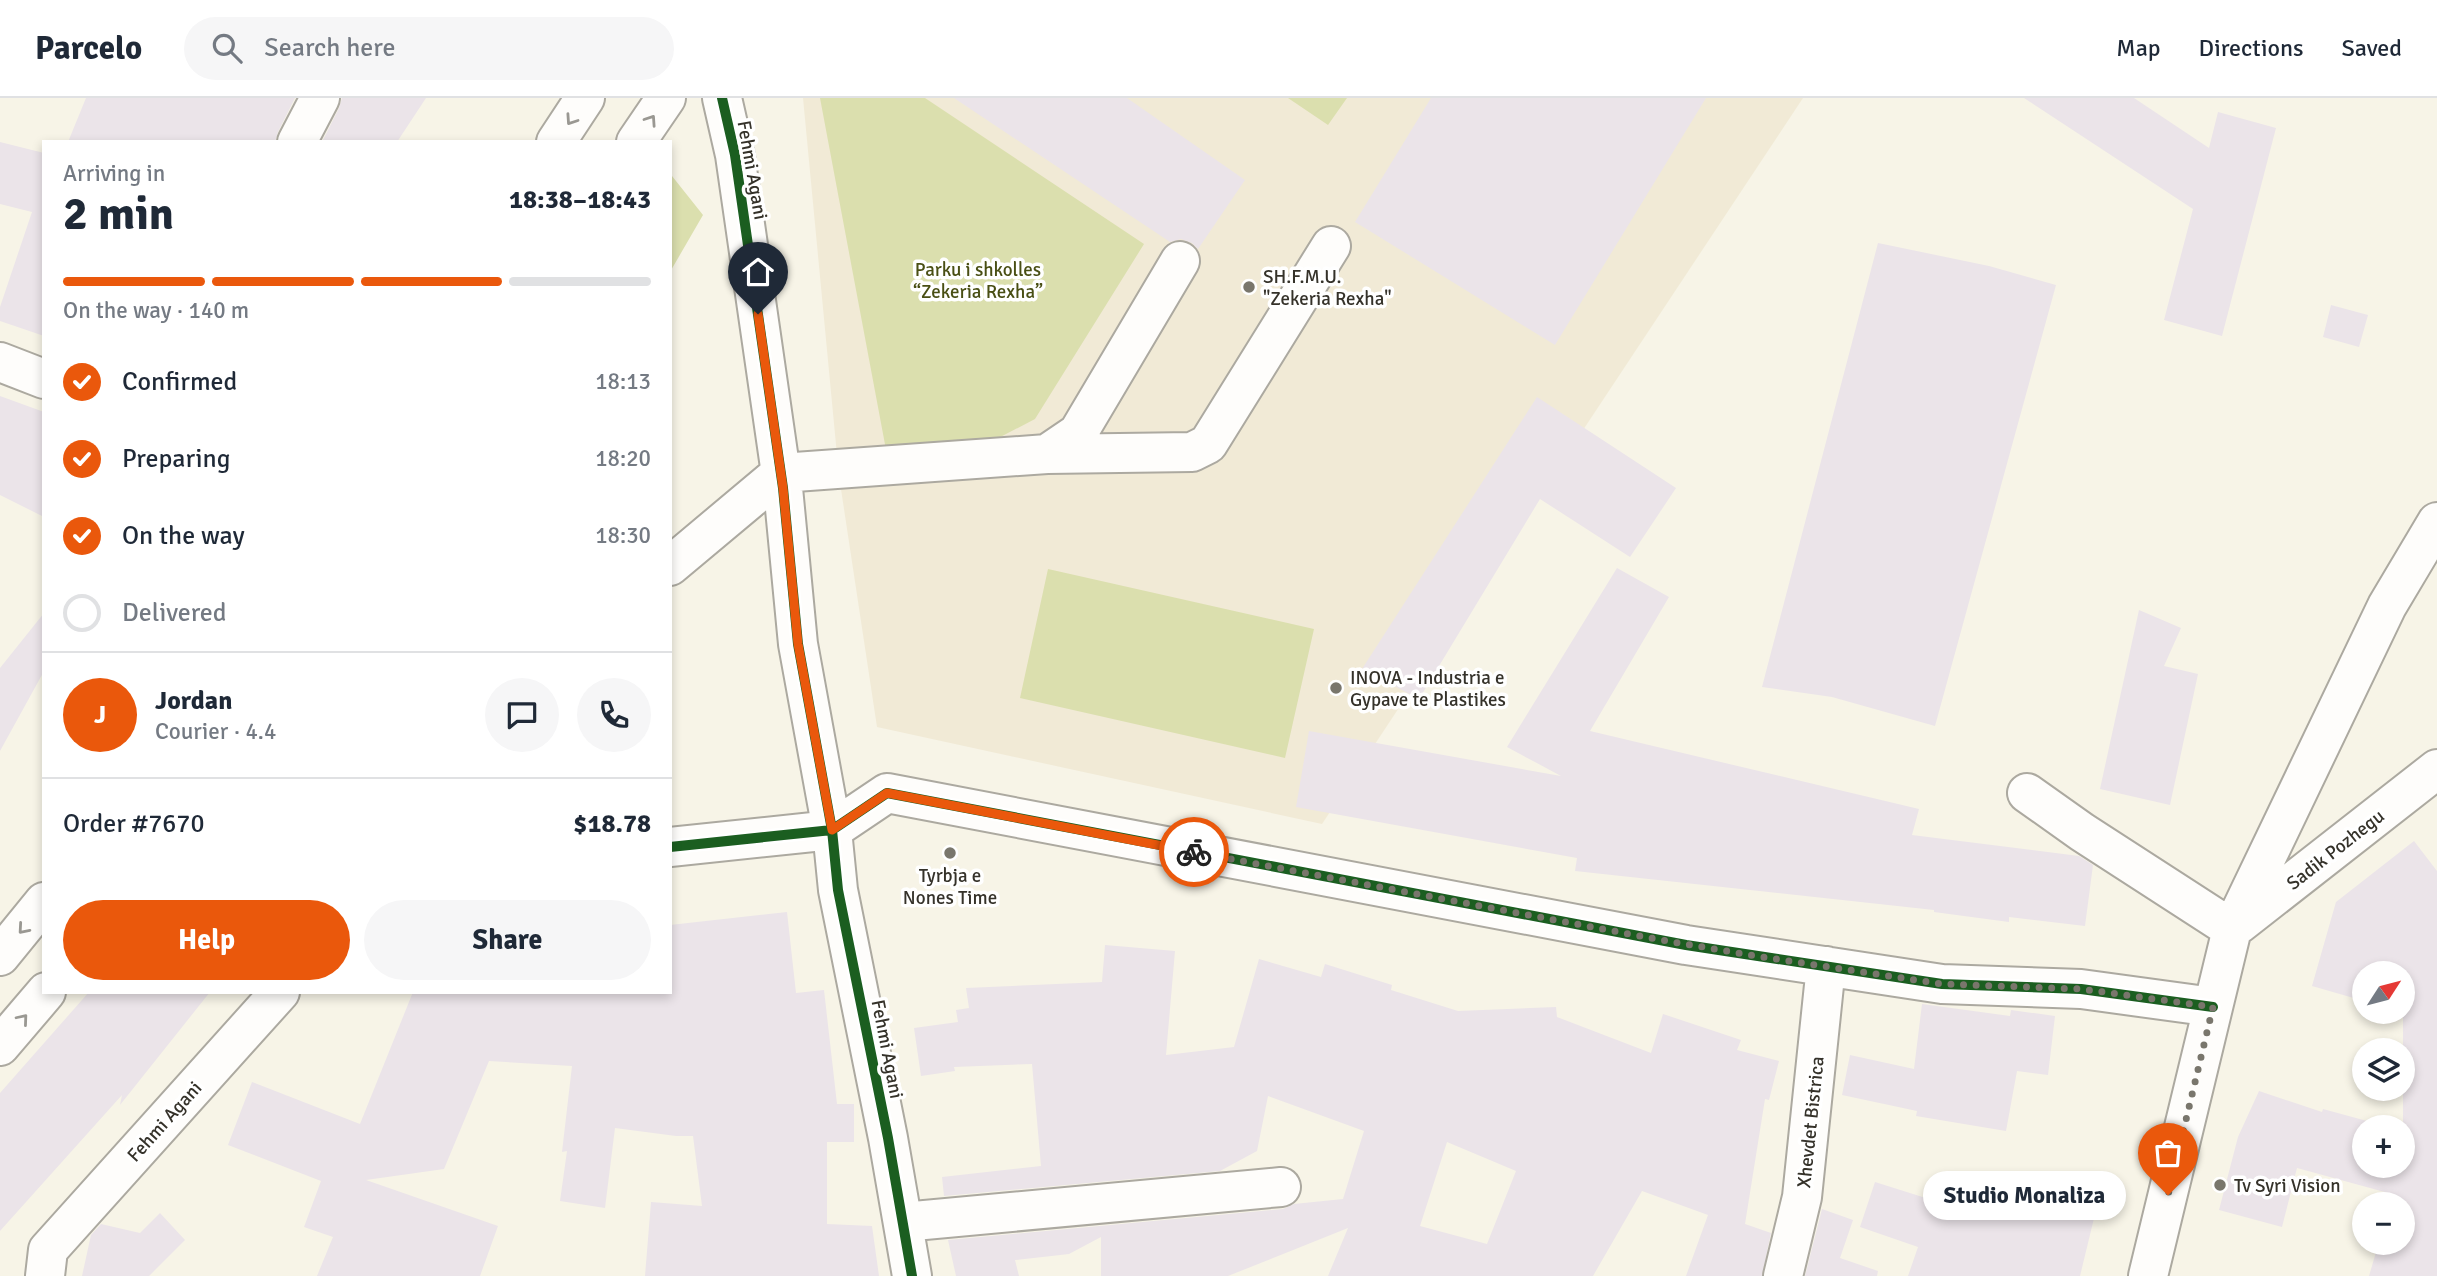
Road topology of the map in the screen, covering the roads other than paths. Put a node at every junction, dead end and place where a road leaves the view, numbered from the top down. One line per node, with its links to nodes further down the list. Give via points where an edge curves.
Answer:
1 (320, 98): 5 (street)
2 (586, 98): 6 (street, one-way to 6)
3 (666, 98): 7 (street, one-way to 3)
4 (722, 98): 13 (street, Fehmi Agani, via 735,155)
5 (298, 140)
6 (557, 140)
7 (637, 140)
8 (1331, 246): 12 (street, via 1208,444 1192,452)
9 (1180, 261): 12 (street, via 1078,433)
10 (0, 362): 11 (street)
11 (42, 378)
12 (1047, 454): 13 (street)
13 (781, 472): 15 (street); 18 (street, Fehmi Agani, via 798,644)
14 (2437, 522): 21 (street, via 2386,606)
15 (672, 564)
16 (2437, 769): 21 (street, Sadik Pozhegu)
17 (2027, 793): 21 (street)
18 (832, 830): 19 (street); 23 (street, via 887,793 1660,940); 29 (street, Fehmi Agani, via 838,890)
19 (672, 847)
20 (42, 904): 22 (street, one-way to 22)
21 (2232, 929): 26 (street)
22 (0, 956)
23 (1826, 966): 26 (street, via 1942,984 2081,989); 32 (street, Xhevdet Bistrica, via 1802,1197)
24 (44, 994): 27 (street, one-way to 24)
25 (278, 994): 30 (street, Fehmi Agani)
26 (2213, 1007): 33 (street)
27 (0, 1046)
28 (1280, 1187): 29 (street)
29 (903, 1222): 31 (street, Fehmi Agani)
30 (46, 1263)
31 (912, 1276)
32 (1783, 1276)
33 (2148, 1276)

